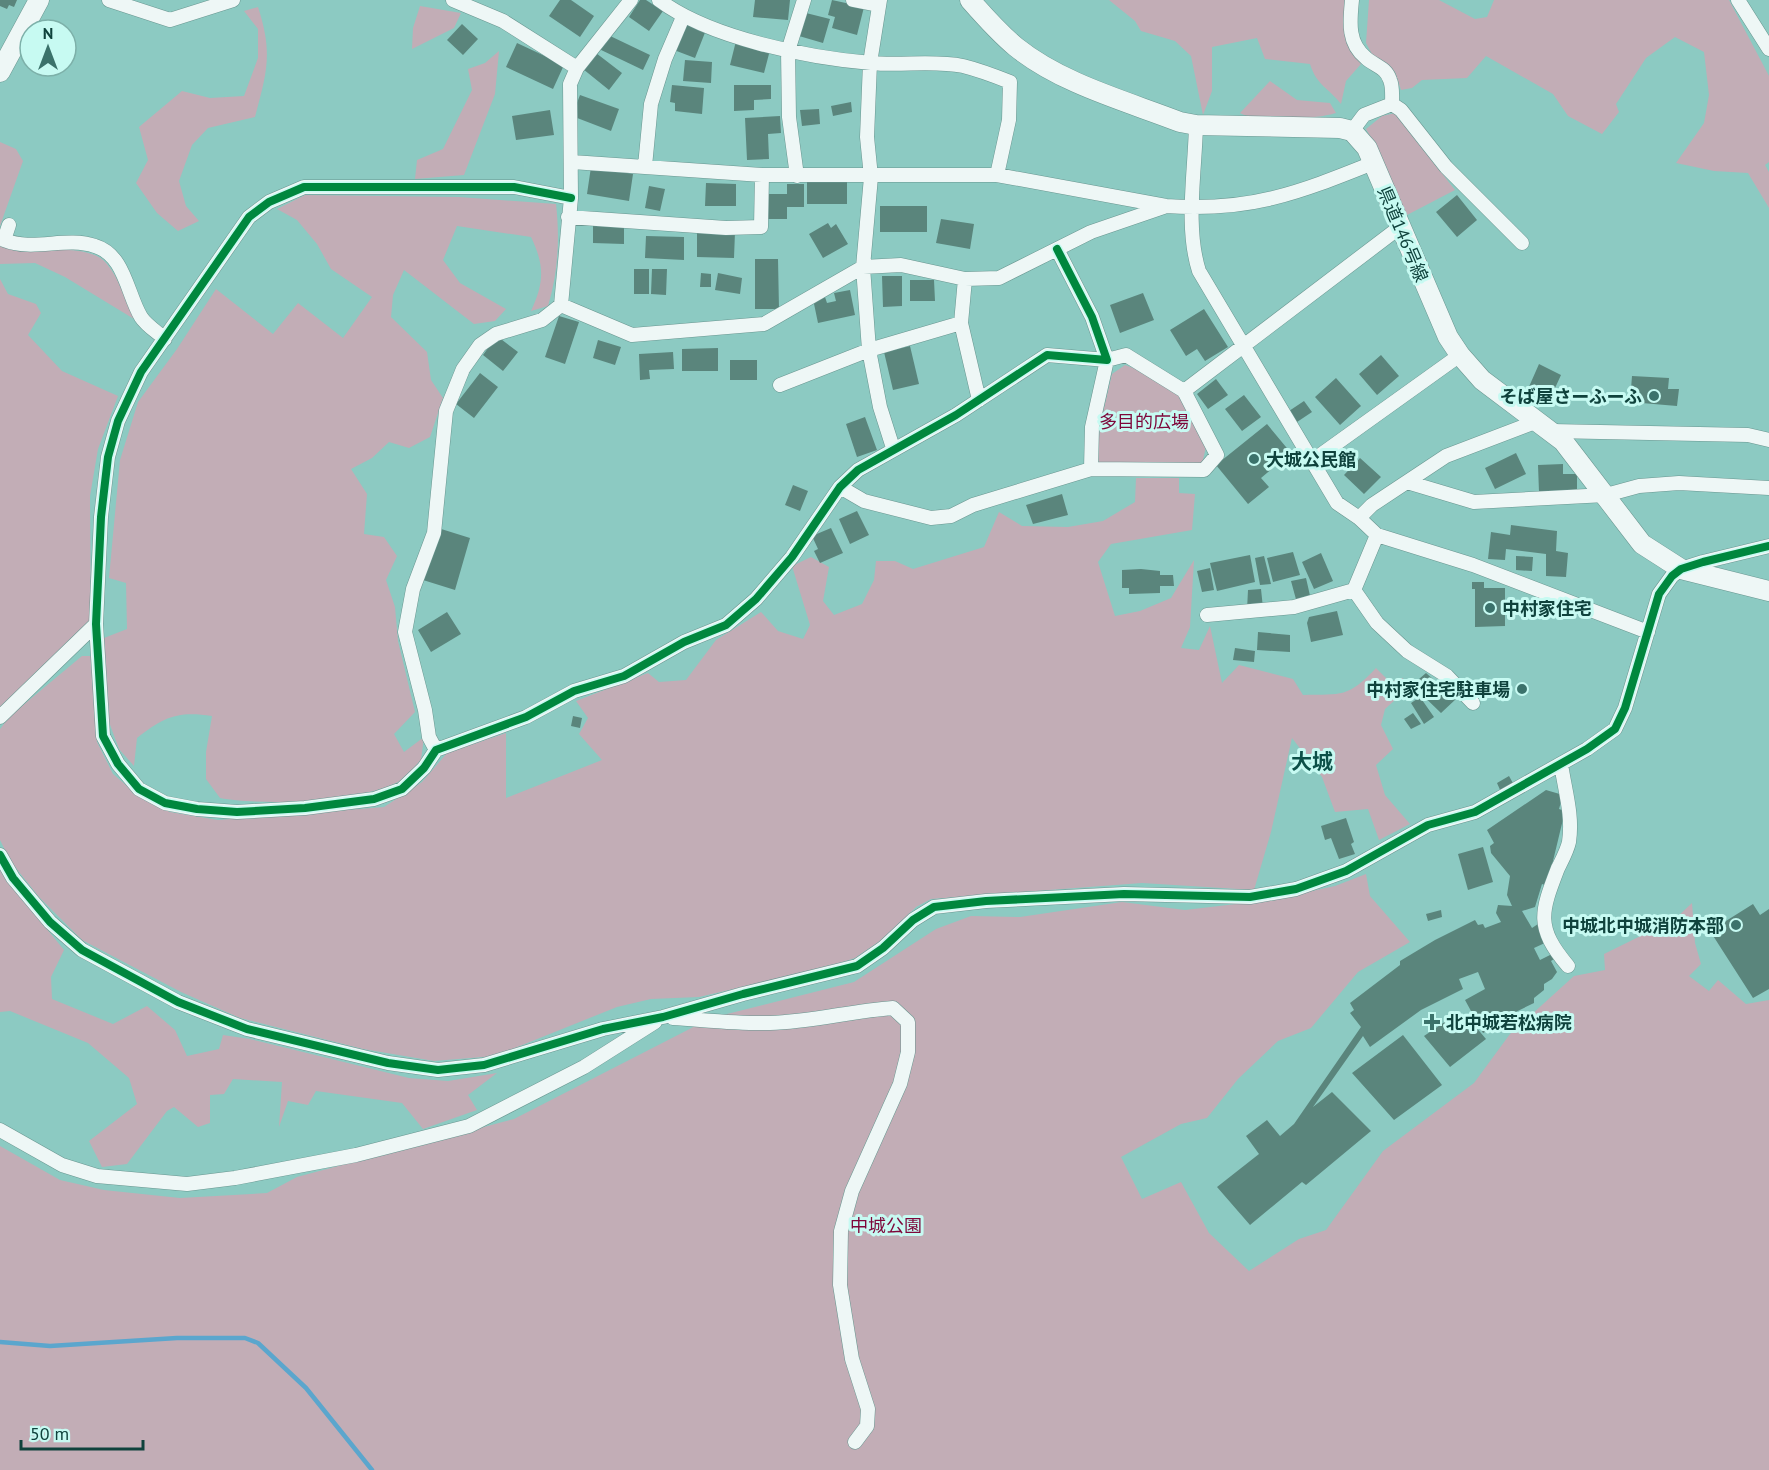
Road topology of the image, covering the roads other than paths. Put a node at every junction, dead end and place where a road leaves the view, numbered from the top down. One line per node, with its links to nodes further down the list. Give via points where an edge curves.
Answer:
1 (39, 0): 18 (main road)
2 (109, 0): 3 (street, via 171,20)
3 (233, 0)
4 (453, 0): 17 (street, via 503,21)
5 (631, 0): 17 (street)
6 (659, 0): 13 (street)
7 (804, 0): 15 (street)
8 (853, 0): 12 (street)
9 (970, 0): 20 (main road, via 1016,46 1040,63 1080,83)
10 (1352, 0): 19 (street, via 1352,39 1366,59 1384,69 1391,81)
11 (1738, 0): 14 (street)
12 (879, 2): 16 (street)
13 (683, 17): 15 (street); 24 (street, via 651,104)
14 (1769, 49)
15 (788, 51): 16 (street); 27 (street, via 789,117)
16 (870, 63): 26 (street, via 960,66 1010,82 1009,120); 28 (street, via 867,137)
17 (577, 68): 22 (street, via 570,84)
18 (0, 72)
19 (1392, 104): 21 (street, via 1364,115); 35 (street, via 1446,167)
20 (1196, 125): 21 (main road, via 1329,126); 31 (street)
21 (1352, 131): 23 (main road, 県道146号線, via 1367,148)
22 (572, 162): 24 (street); 29 (street)
23 (1373, 163): 31 (street, via 1303,191 1253,204); 34 (main road, 県道146号線)
24 (645, 166): 25 (street)
25 (762, 175): 27 (street); 32 (street, via 761,226 726,228)
26 (997, 175): 28 (street, via 910,173); 30 (street)
27 (797, 176): 28 (street)
28 (871, 177): 37 (street)
29 (571, 198): 32 (street); 41 (street, via 514,187 304,187 269,202 249,217)
30 (1166, 206): 31 (street); 36 (street)
31 (1194, 208): 42 (street, via 1191,222 1199,271)
32 (568, 217): 39 (street)
33 (9, 225): 41 (street, via 4,240 16,245 76,241 98,246 118,264 142,319)
34 (1400, 227): 42 (street); 44 (main road, 県道146号線, via 1448,337)
35 (1522, 243)
36 (1057, 249): 38 (street, via 999,278); 45 (street, via 1092,317)
37 (862, 267): 38 (street, via 902,265); 39 (street, via 764,324 632,335); 43 (street)
38 (965, 279): 40 (street)
39 (561, 305): 69 (street, via 542,320 496,334 480,345 464,369 446,411 434,532 413,589 405,632 429,737)
40 (961, 323): 43 (street); 48 (street)
41 (165, 339): 65 (street, via 141,372 118,421 108,457)
42 (1244, 346): 47 (street); 52 (street)
43 (869, 350): 46 (street); 51 (street)
44 (1460, 355): 49 (main road, 県道146号線, via 1482,380); 52 (street)
45 (1107, 360): 47 (street, via 1126,355); 48 (street, via 1047,355); 53 (street, via 1092,427)
46 (780, 385)
47 (1184, 392): 53 (street, via 1217,455 1204,470)
48 (979, 400): 51 (street)
49 (1544, 426): 50 (street, via 1748,435); 54 (street, via 1446,456); 57 (main road, 県道146号線, via 1574,454)
50 (1769, 440)
51 (893, 448): 55 (street, via 858,470)
52 (1312, 461): 58 (street, via 1337,503)
53 (1091, 469): 55 (street, via 973,505 951,516 931,518 864,501)
54 (1407, 482): 57 (street, via 1474,502); 58 (street)
55 (840, 487): 69 (street, via 792,557 756,599 726,624 684,642 624,676 574,691 526,717)
56 (1769, 488): 57 (street, via 1679,483 1639,486)
57 (1606, 495): 61 (main road, 県道146号線, via 1642,543)
58 (1359, 518): 59 (street)
59 (1377, 535): 62 (street); 66 (street, via 1473,565)
60 (1769, 546): 61 (street)
61 (1681, 569): 63 (main road, 県道146号線); 66 (street, via 1659,594)
62 (1354, 590): 64 (street, via 1294,607); 67 (street, via 1377,623 1407,651 1447,676)
63 (1769, 591)
64 (1207, 615)
65 (96, 624): 68 (street); 69 (street, via 103,736 118,765 139,789 165,802 237,812 374,799 402,789)
66 (1648, 632): 70 (street, via 1615,729)
67 (1473, 703)
68 (0, 717)
69 (436, 750)
70 (1561, 764): 72 (street, via 1570,800 1569,844 1542,917 1546,932); 73 (street, via 1475,812 1428,825 1346,871 1296,889 1250,897 1124,894 934,907 857,966)
71 (0, 855): 73 (street, via 13,878 50,922 82,950 188,1006 247,1029 344,1054 438,1070 473,1067 603,1029)
72 (1568, 966)
73 (663, 1017): 74 (street, via 584,1067 469,1126 356,1155 235,1178 187,1184 97,1176 62,1165); 75 (street, via 769,1023 892,1008 908,1022 908,1052 900,1084 852,1191 841,1231 840,1285 852,1359 868,1409 867,1426)
74 (0, 1130)
75 (855, 1442)

